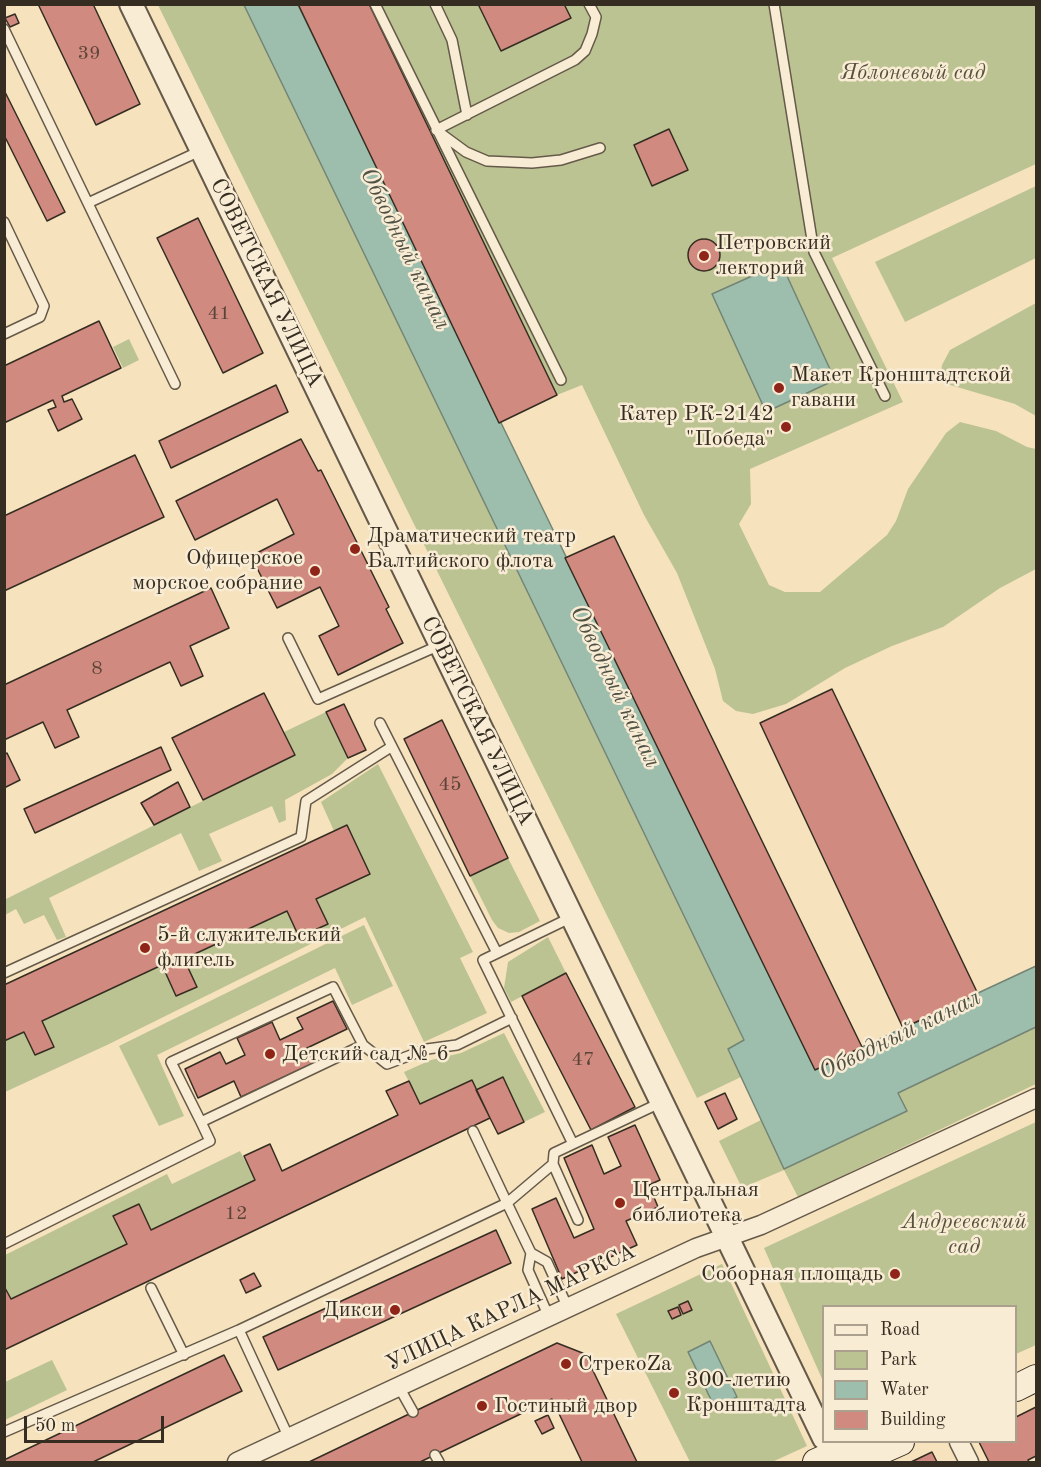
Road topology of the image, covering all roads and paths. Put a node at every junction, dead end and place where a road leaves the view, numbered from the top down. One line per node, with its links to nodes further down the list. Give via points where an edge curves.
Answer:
1 (131, 4): 10 (street, СОВЕТСКАЯ УЛИЦА)
2 (375, 4): 8 (lane)
3 (435, 4): 7 (lane, via 452,40)
4 (589, 4): 7 (lane, via 596,17 585,51 575,60)
5 (774, 4): 16 (lane, via 814,252)
6 (4, 29): 11 (lane)
7 (467, 115): 8 (lane)
8 (436, 130): 9 (lane, via 466,152 487,161 561,160); 14 (lane)
9 (600, 148)
10 (201, 150): 11 (lane); 18 (street, СОВЕТСКАЯ УЛИЦА)
11 (88, 203): 15 (lane)
12 (4, 222): 13 (lane, via 44,306 40,317)
13 (4, 334)
14 (561, 380)
15 (175, 384)
16 (885, 396)
17 (288, 638): 18 (lane, via 318,699)
18 (440, 645): 21 (street, СОВЕТСКАЯ УЛИЦА)
19 (380, 723): 20 (lane)
20 (391, 747): 22 (lane); 23 (lane, via 306,801 301,837)
21 (572, 917): 22 (lane); 27 (street, СОВЕТСКАЯ УЛИЦА)
22 (497, 953): 24 (lane, via 483,960)
23 (4, 973)
24 (512, 1018): 25 (lane, via 457,1045 427,1049 387,1064); 30 (lane)
25 (363, 1045): 28 (lane); 28 (lane, via 333,987 171,1062)
26 (1036, 1098): 34 (street, УЛИЦА КАРЛА МАРКСА, via 761,1225)
27 (662, 1102): 30 (lane); 34 (street, СОВЕТСКАЯ УЛИЦА)
28 (201, 1122): 35 (lane, via 210,1141)
29 (472, 1131): 32 (lane)
30 (573, 1144): 31 (lane, via 554,1153)
31 (553, 1164): 32 (lane); 33 (lane)
32 (507, 1203): 36 (lane); 40 (lane)
33 (578, 1220)
34 (727, 1237): 38 (street, УЛИЦА КАРЛА МАРКСА); 50 (street, СОВЕТСКАЯ УЛИЦА)
35 (4, 1244)
36 (531, 1254): 38 (lane, via 547,1262); 39 (lane, via 528,1270)
37 (152, 1288): 41 (lane)
38 (568, 1308): 39 (street, УЛИЦА КАРЛА МАРКСА)
39 (549, 1317): 45 (street, УЛИЦА КАРЛА МАРКСА)
40 (239, 1330): 41 (lane); 49 (lane)
41 (184, 1355): 48 (lane)
42 (1036, 1359): 43 (main road)
43 (1017, 1368)
44 (1036, 1378): 46 (main road)
45 (399, 1387): 47 (lane); 49 (street, УЛИЦА КАРЛА МАРКСА)
46 (1017, 1388)
47 (413, 1412)
48 (4, 1432)
49 (289, 1438): 55 (street, УЛИЦА КАРЛА МАРКСА)
50 (822, 1441)
51 (858, 1443): 54 (main road)
52 (899, 1443): 56 (main road)
53 (960, 1443): 57 (street)
54 (827, 1452)
55 (237, 1462)
56 (856, 1462)
57 (969, 1462)

